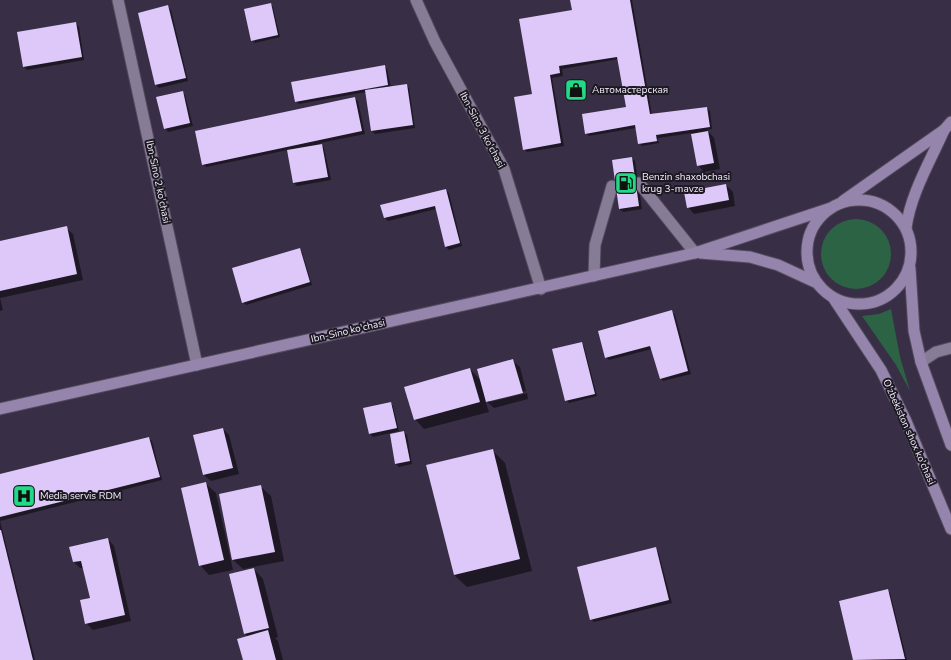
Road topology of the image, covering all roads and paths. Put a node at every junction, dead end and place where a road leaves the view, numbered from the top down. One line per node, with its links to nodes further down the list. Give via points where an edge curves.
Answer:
1 (118, 0): 16 (street, Ibn-Sino 2 ko'chasi)
2 (416, 0): 12 (street, Ibn-Sino 3 ko'chasi, via 435,42 504,169)
3 (948, 126): 6 (main road); 7 (main road, via 917,190)
4 (639, 183): 8 (street)
5 (612, 186): 10 (street, via 594,245)
6 (835, 206): 7 (main road, via 858,200 877,203 894,213); 8 (main road); 11 (main road, via 818,219 810,233 808,266)
7 (906, 228): 9 (main road, via 911,247)
8 (695, 253): 10 (main road, Ibn-Sino ko'chasi); 11 (main road, via 750,258 778,265)
9 (910, 266): 13 (main road, via 902,283 888,296 871,303 852,304); 15 (main road, via 914,331)
10 (594, 276): 12 (main road, Ibn-Sino ko'chasi)
11 (815, 282): 13 (main road)
12 (541, 288): 16 (main road, Ibn-Sino ko'chasi)
13 (834, 299): 19 (main road, O'zbekiston shox ko'chasi, via 881,370 906,421)
14 (951, 348): 15 (street, via 936,352)
15 (921, 362): 18 (main road)
16 (197, 365): 17 (main road, Ibn-Sino ko'chasi)
17 (0, 409)
18 (951, 445)
19 (951, 529)

